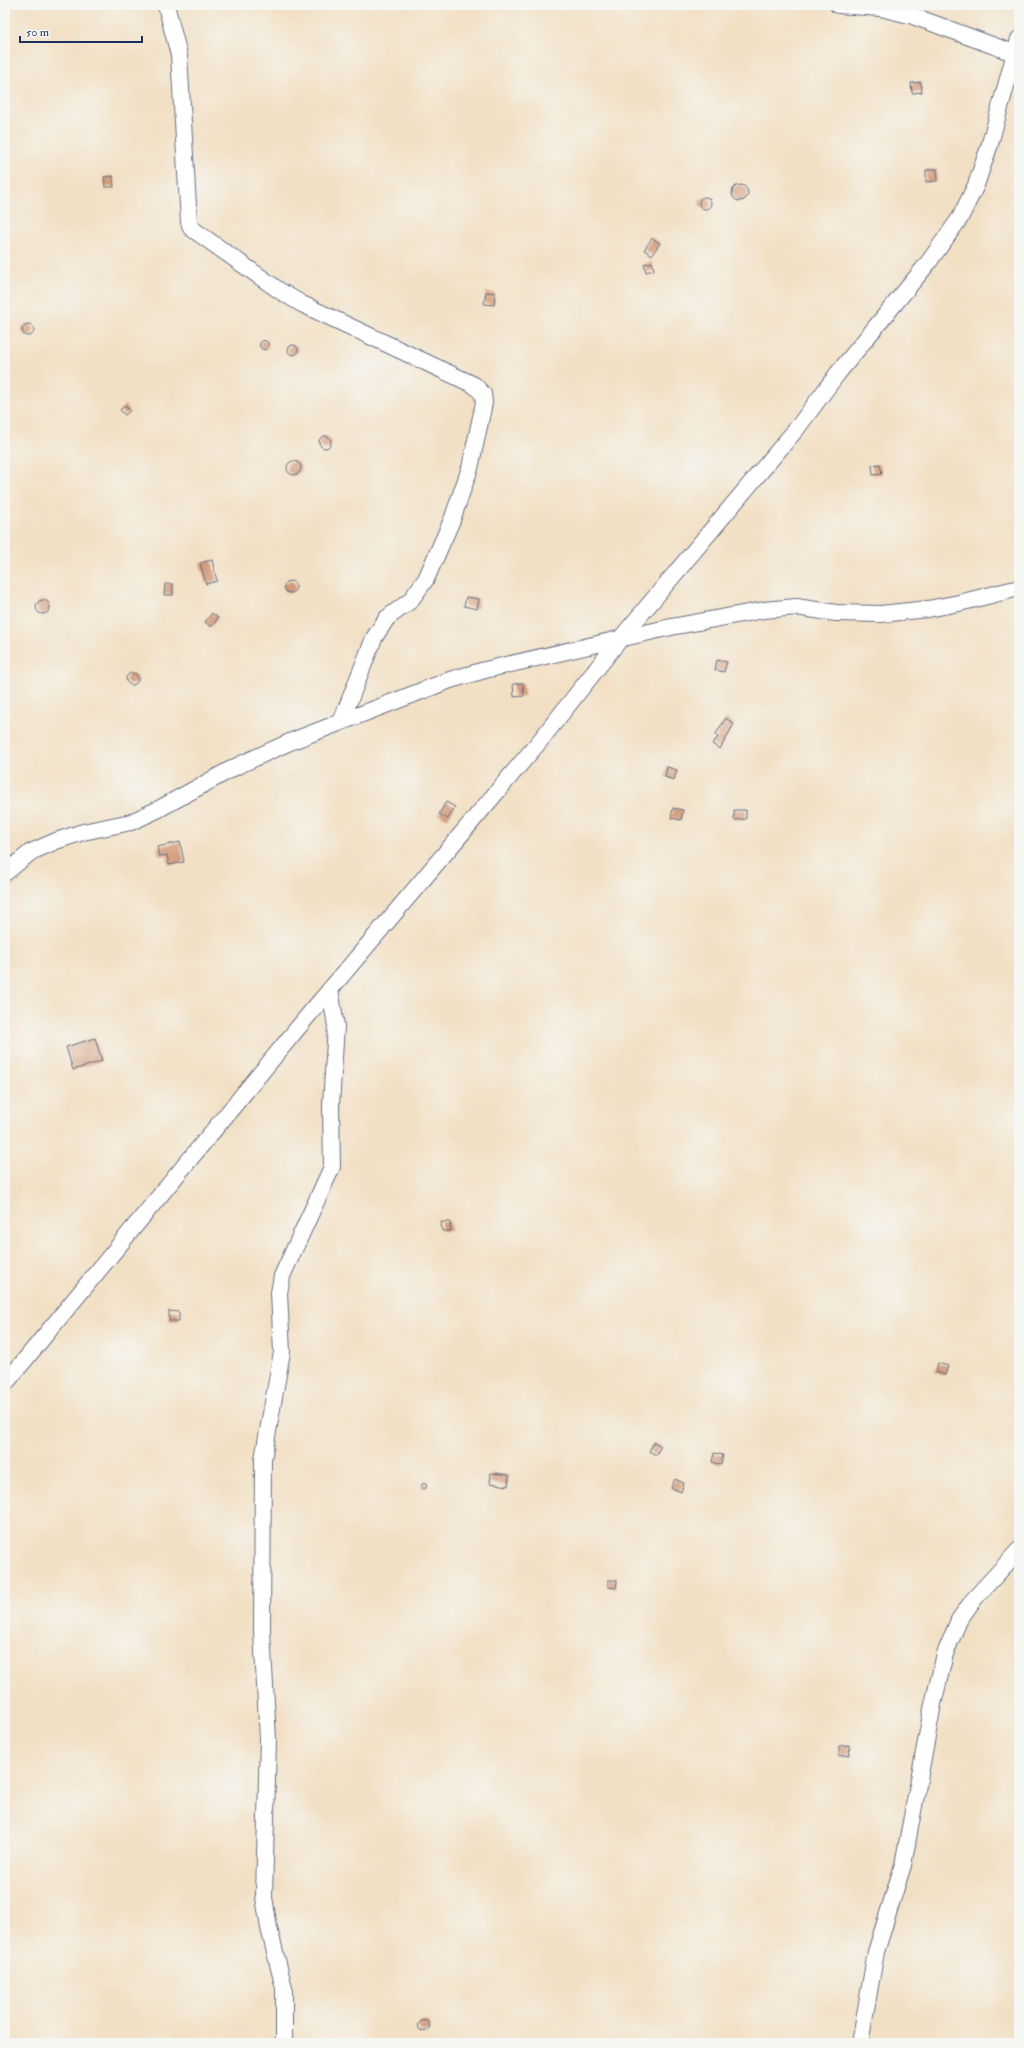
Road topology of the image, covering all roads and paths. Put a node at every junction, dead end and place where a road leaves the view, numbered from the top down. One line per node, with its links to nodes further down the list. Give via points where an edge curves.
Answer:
1 (166, 5): 6 (street, via 179,55 191,228 280,291 474,385 483,394 484,403 470,468 452,520 426,579 410,601 387,618 374,638)
2 (838, 5): 3 (street, via 881,8)
3 (1018, 46): 5 (street, via 976,185 960,218 928,263 838,373 798,428)
4 (1019, 588): 5 (street, via 934,608 881,614 836,613 796,607 764,610)
5 (621, 638): 6 (street, via 450,680); 8 (street, via 539,742)
6 (340, 722): 7 (street, via 292,740 235,767 131,822 56,841 31,852)
7 (5, 873)
8 (330, 989): 9 (street); 11 (street, via 336,1026 331,1105 332,1167 282,1276 279,1293 282,1352 263,1459 262,1632 268,1740 264,1897 284,1988)
9 (5, 1384)
10 (1019, 1550): 12 (street, via 974,1599 959,1620 945,1654 933,1704 903,1865 876,1952)
11 (284, 2043)
12 (860, 2043)

